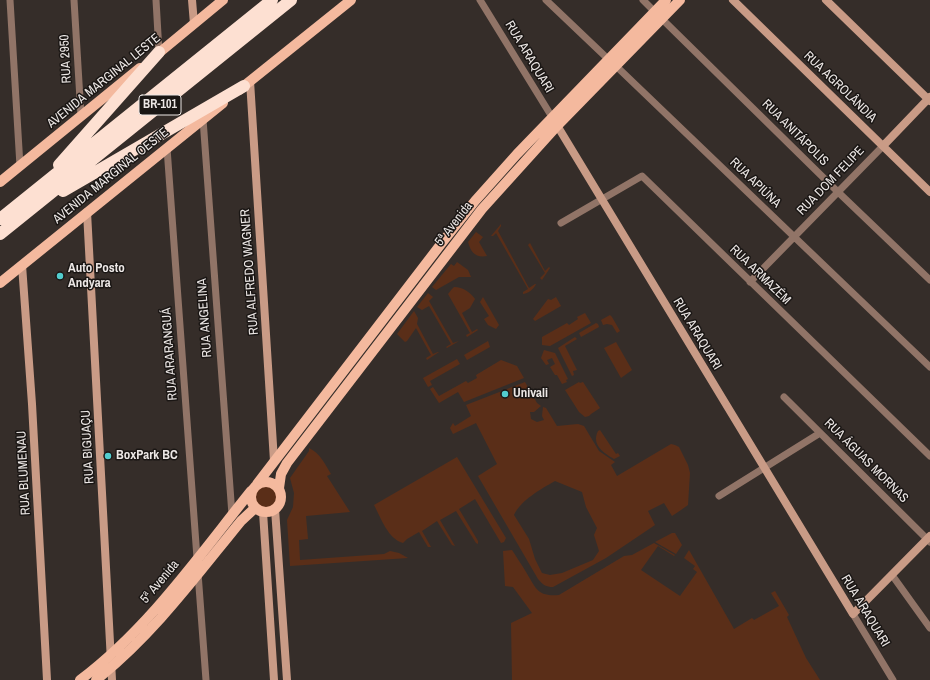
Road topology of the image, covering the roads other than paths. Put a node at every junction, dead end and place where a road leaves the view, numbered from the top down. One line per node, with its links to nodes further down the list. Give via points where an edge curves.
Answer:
1 (10, 0): 27 (street)
2 (74, 0): 22 (street, RUA 2950)
3 (156, 0): 18 (street)
4 (192, 0): 17 (street)
5 (224, 0): 17 (main road, AVENIDA MARGINAL LESTE)
6 (272, 0): 29 (highway, BR-101)
7 (291, 0): 33 (highway, BR-101)
8 (351, 0): 20 (main road, AVENIDA MARGINAL OESTE)
9 (480, 0): 24 (street, RUA ARAQUARI)
10 (546, 0): 19 (street, RUA APIÚNA)
11 (643, 0): 16 (street, RUA ANITÁPOLIS)
12 (666, 0): 16 (main road, 5ª Avenida)
13 (680, 0): 16 (main road, 5ª Avenida)
14 (733, 0): 25 (street, RUA AGROLÂNDIA)
15 (826, 0): 21 (street)
16 (658, 15): 19 (main road, 5ª Avenida); 30 (street, RUA ANITÁPOLIS)
17 (194, 24): 18 (main road, AVENIDA MARGINAL LESTE)
18 (159, 52): 22 (main road, AVENIDA MARGINAL LESTE); 29 (highway)
19 (612, 63): 24 (main road, 5ª Avenida); 38 (street, RUA APIÚNA)
20 (247, 84): 23 (main road, AVENIDA MARGINAL OESTE); 33 (highway); 47 (street, RUA ALFREDO WAGNER)
21 (929, 99): 25 (street, RUA DOM FELIPE)
22 (81, 116): 27 (main road, AVENIDA MARGINAL LESTE)
23 (203, 119): 26 (main road, AVENIDA MARGINAL OESTE); 54 (street, RUA ANGELINA)
24 (554, 122): 32 (street, RUA ARAQUARI); 47 (main road, 5ª Avenida, via 496,177 456,224); 50 (main road, 5ª Avenida, via 458,239 287,463 281,474)
25 (883, 146): 30 (street, RUA DOM FELIPE); 31 (street, RUA AGROLÂNDIA)
26 (167, 148): 34 (main road, AVENIDA MARGINAL OESTE); 56 (street, RUA ARARANGUÁ)
27 (20, 166): 28 (main road, AVENIDA MARGINAL LESTE)
28 (0, 182)
29 (39, 188): 35 (highway, BR-101)
30 (838, 192): 38 (street, RUA DOM FELIPE); 40 (street, RUA ANITÁPOLIS)
31 (930, 192)
32 (601, 199): 36 (street, RUA ARMAZÉM); 41 (street, RUA ARMAZÉM, via 642,176); 48 (street, RUA ARAQUARI)
33 (29, 211): 37 (highway, BR-101)
34 (87, 212): 39 (main road, AVENIDA MARGINAL OESTE); 61 (street, RUA BIGUAÇU)
35 (0, 219)
36 (561, 223)
37 (0, 234)
38 (794, 237): 41 (street, RUA DOM FELIPE); 43 (street, RUA APIÚNA)
39 (22, 265): 42 (main road, AVENIDA MARGINAL OESTE); 63 (street, RUA BLUMENAU)
40 (930, 280)
41 (750, 282): 46 (street, RUA ARMAZÉM)
42 (0, 283)
43 (930, 367)
44 (784, 397): 45 (street, RUA ÁGUAS MORNAS)
45 (820, 433): 48 (street); 55 (street, RUA ÁGUAS MORNAS)
46 (930, 456)
47 (274, 461): 49 (main road, 5ª Avenida)
48 (764, 468): 51 (street); 59 (street, RUA ARAQUARI)
49 (254, 488): 50 (main road, via 266,481); 53 (main road, via 251,501); 54 (main road, 5ª Avenida)
50 (279, 488): 52 (main road, via 281,497)
51 (719, 496)
52 (275, 509): 53 (main road, via 267,512); 69 (street)
53 (259, 510): 57 (main road, 5ª Avenida, via 246,516); 68 (street)
54 (232, 515): 56 (main road, 5ª Avenida)
55 (929, 539): 58 (street)
56 (197, 558): 61 (main road, 5ª Avenida, via 149,617)
57 (198, 573): 62 (main road, 5ª Avenida, via 158,622); 67 (street)
58 (892, 575): 59 (street); 60 (street)
59 (853, 614): 70 (street, RUA ARAQUARI)
60 (930, 628)
61 (111, 655): 62 (street, RUA BIGUAÇU); 64 (main road, 5ª Avenida)
62 (112, 667): 65 (main road, 5ª Avenida); 66 (street, RUA BIGUAÇU)
63 (47, 680)
64 (80, 680)
65 (96, 680)
66 (112, 680)
67 (206, 680)
68 (274, 680)
69 (287, 680)
70 (893, 680)

